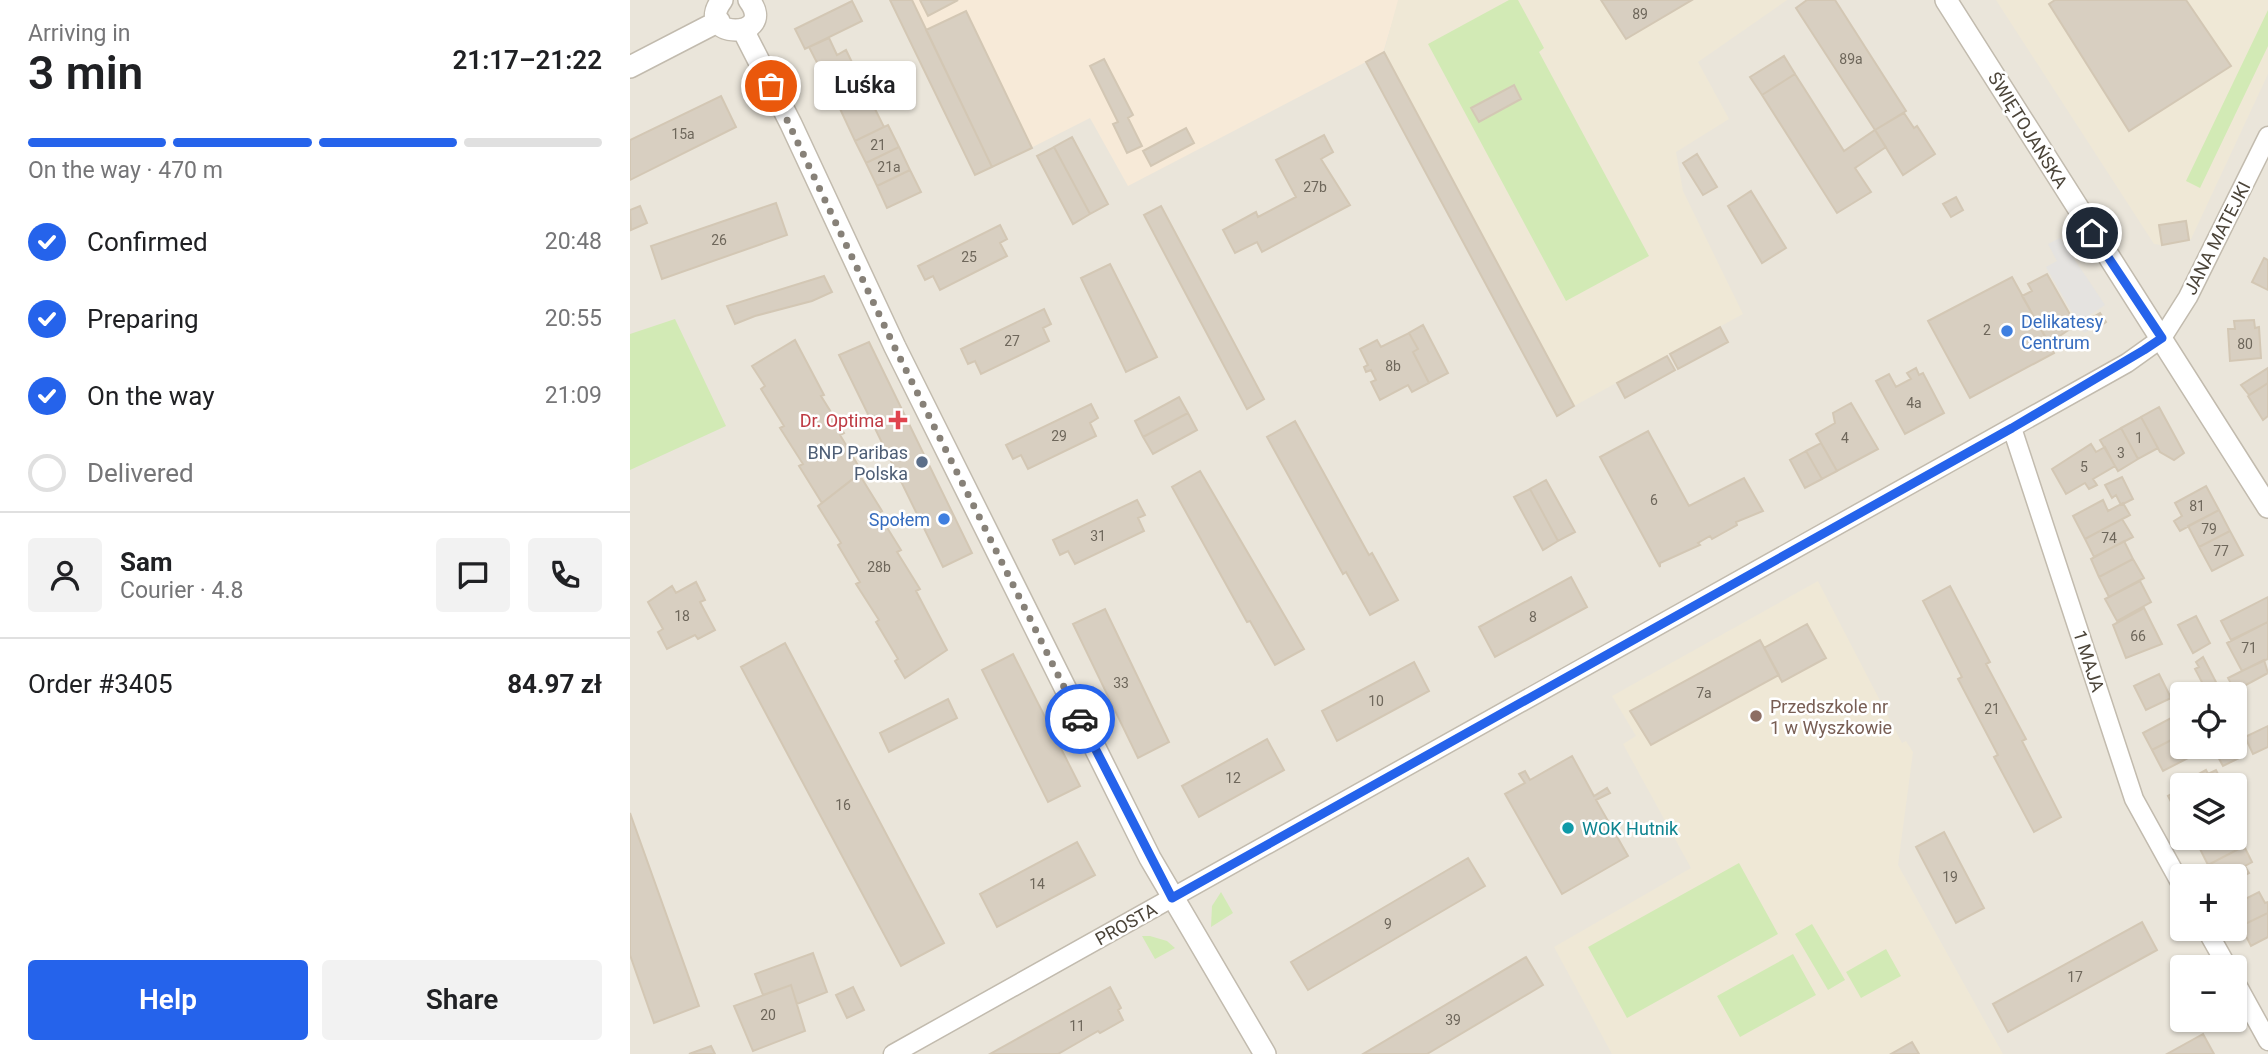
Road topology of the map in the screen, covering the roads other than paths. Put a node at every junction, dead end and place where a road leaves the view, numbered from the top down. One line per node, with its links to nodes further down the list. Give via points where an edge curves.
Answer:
1 (722, 0): 4 (street, via 717,10)
2 (1946, 0): 8 (street, ŚWIĘTOJAŃSKA)
3 (754, 2): 5 (street, via 753,20)
4 (719, 21): 5 (street, via 726,30); 6 (street)
5 (743, 30): 12 (street, via 895,348)
6 (630, 67)
7 (2268, 136): 8 (street, JANA MATEJKI, via 2188,297)
8 (2162, 338): 9 (street, PROSTA); 10 (street, ŚWIĘTOJAŃSKA)
9 (2012, 428): 11 (street, 1 MAJA, via 2134,799); 12 (street, PROSTA)
10 (2268, 507)
11 (2170, 864)
12 (1172, 898): 15 (street, PROSTA); 16 (street)
13 (2247, 1003): 14 (street)
14 (2268, 1041)
15 (894, 1054)
16 (1265, 1054)

